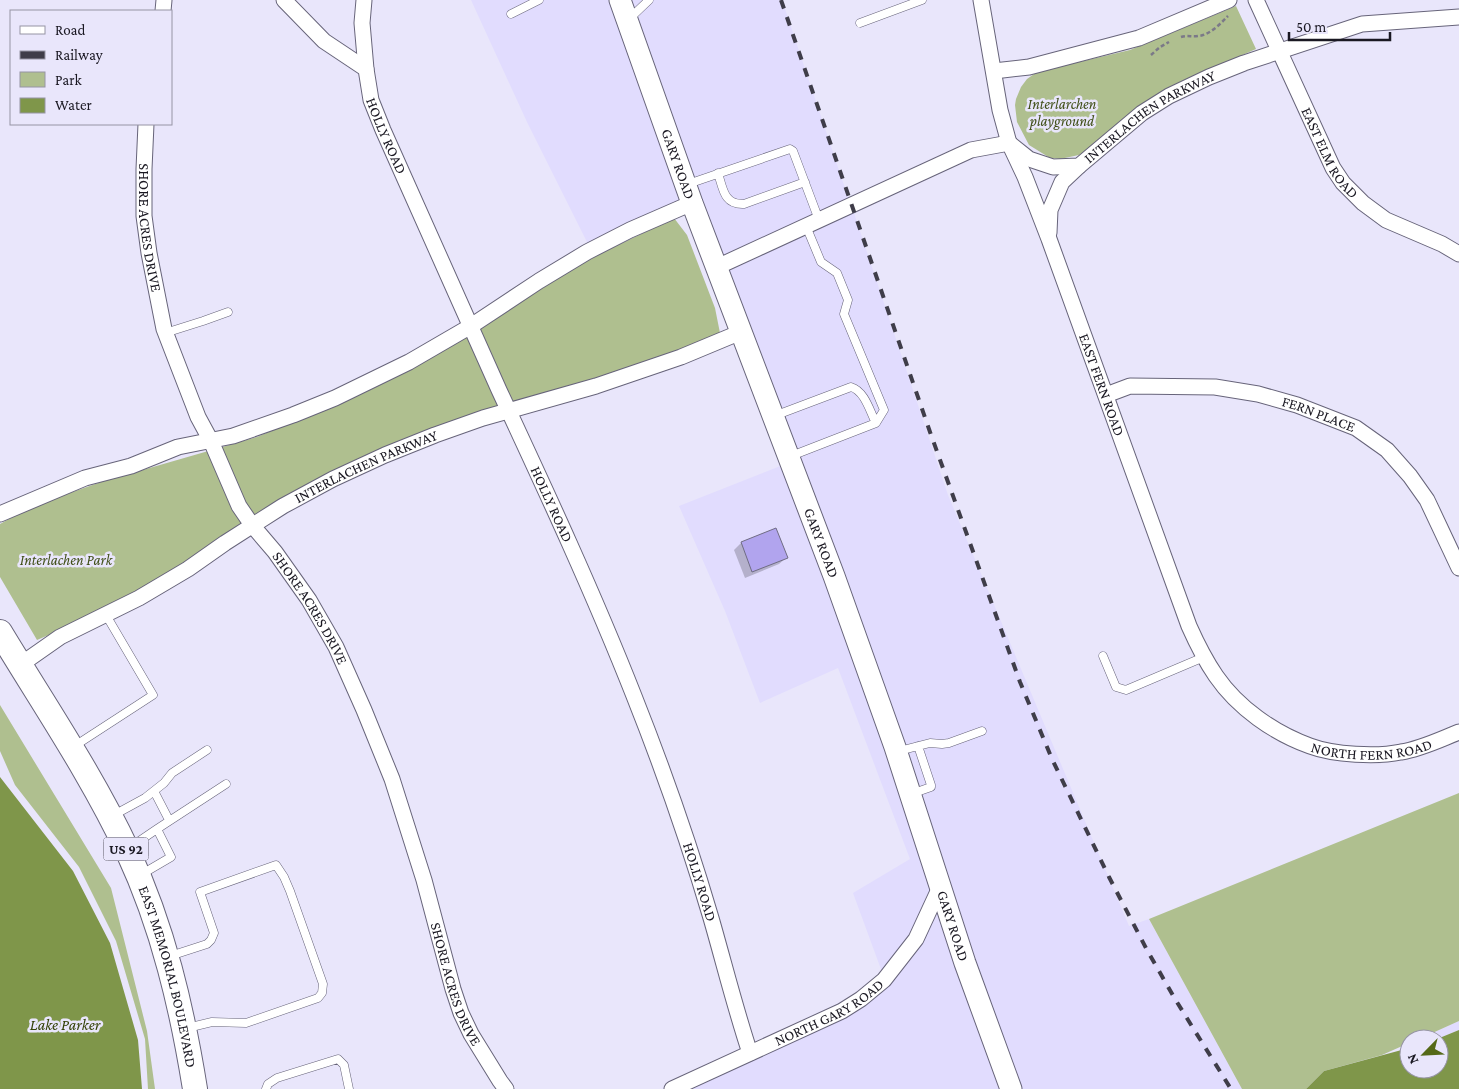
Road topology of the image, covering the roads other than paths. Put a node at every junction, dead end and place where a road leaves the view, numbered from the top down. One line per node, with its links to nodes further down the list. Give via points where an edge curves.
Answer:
1 (284, 0): 15 (street, via 324,41)
2 (364, 0): 15 (street, HOLLY ROAD, via 362,23)
3 (539, 0): 10 (lane)
4 (620, 0): 12 (main road, GARY ROAD)
5 (649, 0): 12 (lane)
6 (922, 0): 13 (lane)
7 (981, 0): 16 (street, EAST FERN ROAD)
8 (1229, 0): 16 (street, via 1139,38 1028,67)
9 (1256, 1): 14 (street, EAST ELM ROAD)
10 (511, 14)
11 (1459, 17): 14 (street, INTERLACHEN PARKWAY, via 1362,24)
12 (627, 21): 22 (main road, GARY ROAD)
13 (860, 22)
14 (1279, 50): 19 (street, INTERLACHEN PARKWAY, via 1169,96 1142,113); 25 (street, EAST ELM ROAD, via 1333,168 1343,183 1386,220)
15 (366, 69): 28 (street, HOLLY ROAD, via 374,108)
16 (994, 71): 18 (street, EAST FERN ROAD)
17 (146, 125): 30 (street, SHORE ACRES DRIVE, via 144,216)
18 (1009, 143): 19 (street, INTERLACHEN PARKWAY, via 1029,158 1054,167); 23 (street, via 971,150); 24 (street, EAST FERN ROAD)
19 (1079, 166): 24 (street, via 1062,182 1050,210)
20 (718, 174): 21 (lane, via 726,198 738,204); 21 (lane, via 790,149); 22 (lane)
21 (804, 182): 23 (lane)
22 (689, 194): 26 (main road, GARY ROAD); 28 (street, via 538,281)
23 (812, 223): 26 (street); 34 (lane, via 821,262 837,273 848,300 844,314 884,410)
24 (1049, 239): 31 (street, EAST FERN ROAD)
25 (1459, 254)
26 (717, 267): 29 (main road, GARY ROAD)
27 (228, 312): 30 (lane)
28 (471, 326): 32 (street, HOLLY ROAD); 35 (street, via 408,362 334,398 276,421)
29 (741, 332): 32 (street, INTERLACHEN PARKWAY, via 596,386); 33 (main road, GARY ROAD)
30 (165, 333): 35 (street, SHORE ACRES DRIVE, via 198,417)
31 (1106, 396): 39 (street, FERN PLACE, via 1130,386 1215,387 1297,405 1356,428 1387,450 1428,500); 43 (street, EAST FERN ROAD, via 1189,626)
32 (510, 410): 38 (street, INTERLACHEN PARKWAY, via 385,455 333,479); 63 (street, HOLLY ROAD, via 634,697 684,835)
33 (773, 417): 34 (lane, via 851,387 862,395); 36 (main road, GARY ROAD)
34 (876, 424): 36 (lane)
35 (211, 441): 37 (street, via 178,447 131,466 85,478); 38 (street, SHORE ACRES DRIVE, via 239,506)
36 (789, 457): 51 (main road, GARY ROAD)
37 (0, 514)
38 (252, 525): 40 (street, INTERLACHEN PARKWAY, via 188,569); 67 (street, SHORE ACRES DRIVE, via 309,600 336,647 392,779 461,1013)
39 (1459, 568)
40 (106, 615): 44 (street, INTERLACHEN PARKWAY, via 60,637); 49 (lane, via 153,695)
41 (0, 632): 44 (main road, EAST MEMORIAL BOULEVARD / US 92)
42 (1104, 656): 43 (lane, via 1116,687 1126,690)
43 (1204, 657): 47 (street, EAST FERN ROAD, via 1235,699)
44 (20, 665): 49 (main road, EAST MEMORIAL BOULEVARD / US 92)
45 (982, 731): 48 (lane, via 949,743)
46 (1459, 732): 47 (street, NORTH FERN ROAD, via 1402,752 1373,754 1312,747)
47 (1285, 735)
48 (918, 746): 51 (lane); 54 (lane, via 931,787)
49 (71, 748): 55 (main road, EAST MEMORIAL BOULEVARD / US 92)
50 (207, 750): 53 (lane, via 172,773)
51 (897, 751): 54 (main road, GARY ROAD)
52 (226, 784): 56 (lane)
53 (154, 791): 55 (lane); 56 (lane)
54 (911, 794): 60 (main road, GARY ROAD)
55 (111, 817): 58 (main road, EAST MEMORIAL BOULEVARD / US 92)
56 (169, 820): 57 (lane)
57 (157, 828): 58 (lane); 59 (lane, via 171,857)
58 (127, 850): 59 (main road, EAST MEMORIAL BOULEVARD / US 92)
59 (138, 876): 61 (main road, EAST MEMORIAL BOULEVARD / US 92)
60 (941, 885): 63 (street, NORTH GARY ROAD, via 916,939 884,980 842,1011); 69 (main road, GARY ROAD)
61 (167, 956): 62 (main road, EAST MEMORIAL BOULEVARD / US 92); 62 (lane, via 202,946 211,940 214,933 200,892 276,866 290,891 322,984 318,998 246,1023 212,1022)
62 (185, 1028): 64 (main road, EAST MEMORIAL BOULEVARD / US 92)
63 (750, 1052): 68 (street, NORTH GARY ROAD)
64 (195, 1089)
65 (266, 1089): 66 (lane, via 277,1078 338,1059 344,1065)
66 (349, 1089)
67 (506, 1089)
68 (672, 1089)
69 (1011, 1089)

